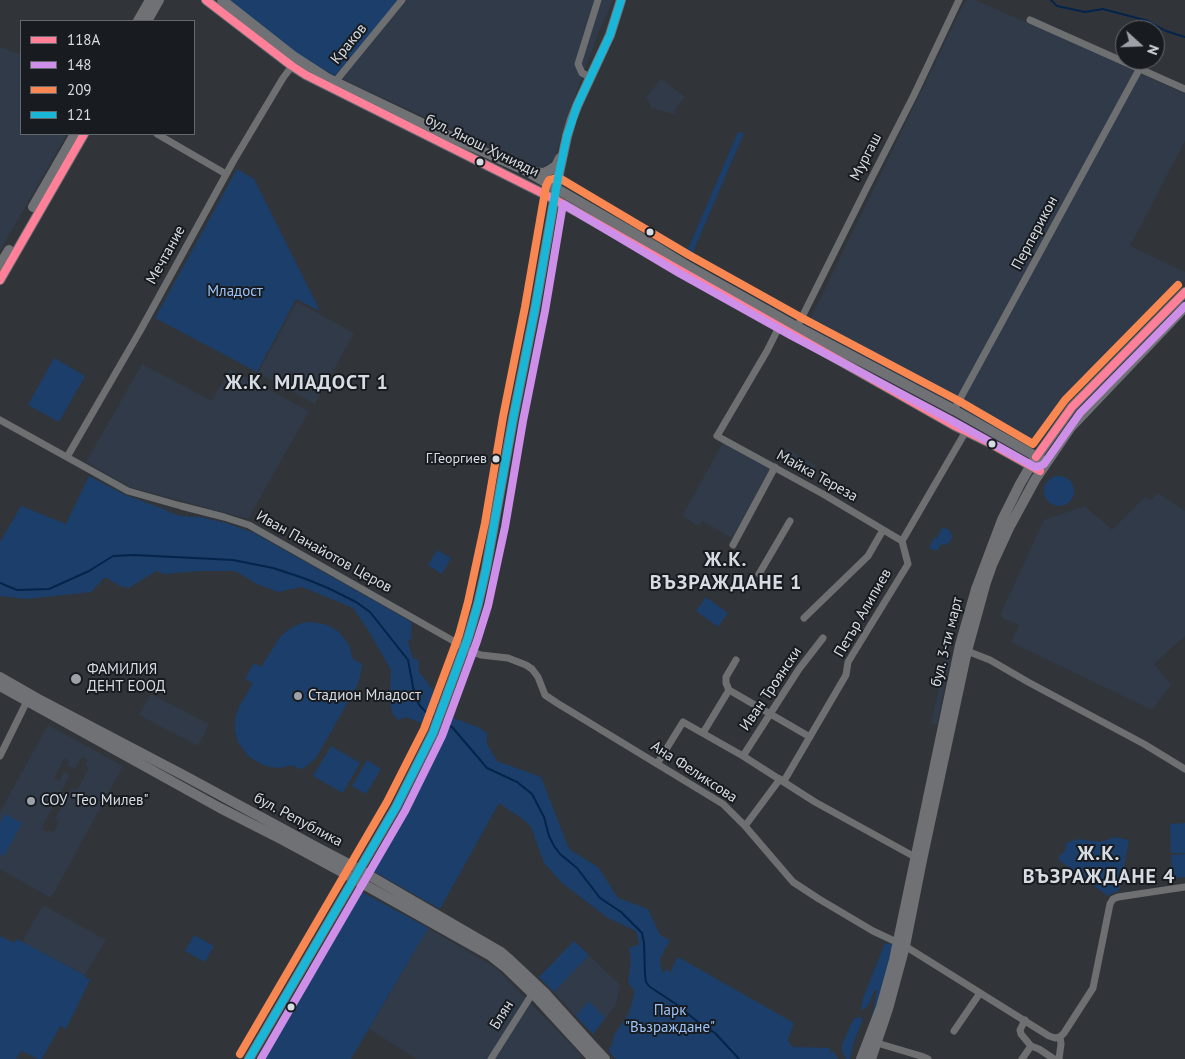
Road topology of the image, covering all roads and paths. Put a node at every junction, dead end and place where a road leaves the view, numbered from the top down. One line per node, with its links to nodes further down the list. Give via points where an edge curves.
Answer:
1 (150, 0): 9 (street)
2 (159, 0): 10 (street)
3 (206, 0): 13 (street, бул. Янош Хунияди)
4 (222, 0): 17 (street, бул. Янош Хунияди, via 303,63)
5 (402, 0): 17 (street, Краков)
6 (598, 0): 16 (street, via 578,64 582,73)
7 (621, 0): 16 (street, via 610,35)
8 (959, 0): 34 (street, Мургаш)
9 (139, 20)
10 (148, 20)
11 (1030, 20): 12 (street)
12 (1115, 57)
13 (292, 66): 24 (street, Мечтание); 26 (street, бул. Янош Хунияди)
14 (1139, 70): 36 (street, Перперикон)
15 (1144, 70): 18 (street)
16 (590, 77): 22 (street, via 572,119)
17 (335, 82): 23 (street, бул. Янош Хунияди)
18 (1185, 90)
19 (74, 135): 29 (street)
20 (83, 135): 30 (street)
21 (159, 135): 24 (street)
22 (564, 151): 23 (street, via 550,170 544,173); 25 (street)
23 (526, 171): 25 (street, бул. Янош Хунияди)
24 (226, 174): 40 (street, Мечтание)
25 (556, 188): 26 (street); 34 (street, бул. Янош Хунияди)
26 (554, 199): 27 (street, бул. Янош Хунияди); 28 (street)
27 (587, 218): 28 (street, via 564,214 555,219); 33 (street, бул. Янош Хунияди)
28 (550, 228): 51 (street, via 485,577)
29 (0, 265)
30 (0, 280)
31 (1185, 292): 35 (street, бул. 3-ти март)
32 (1185, 308): 37 (street, бул. 3-ти март)
33 (779, 327): 39 (street, бул. Янош Хунияди); 43 (street, Майка Тереза, via 717,436)
34 (797, 327): 36 (street, бул. Янош Хунияди)
35 (1072, 408): 37 (street); 41 (street, бул. 3-ти март)
36 (954, 410): 41 (street, бул. Янош Хунияди)
37 (1081, 416): 42 (street, бул. 3-ти март)
38 (0, 420): 40 (street, Иван Панайотов Церов)
39 (966, 432): 41 (street, бул. Янош Хунияди); 46 (street)
40 (67, 457): 51 (street, Иван Панайотов Церов, via 128,491 249,525)
41 (1033, 461): 42 (street, бул. Янош Хунияди); 67 (street, бул. 3-ти март, via 1002,520 976,589 960,645)
42 (1043, 467): 52 (street, бул. 3-ти март, via 992,565)
43 (775, 468): 45 (street, Майка Тереза); 47 (street)
44 (790, 521): 48 (street)
45 (883, 530): 46 (street, Майка Тереза); 49 (street, via 868,556)
46 (902, 541): 60 (street, Петър Алипиев, via 908,564 848,662 846,675)
47 (733, 546)
48 (759, 574)
49 (804, 618)
50 (823, 638): 58 (street, Иван Троянски)
51 (465, 649): 63 (street, Ана Феликсова, via 526,665 538,677 545,695); 68 (street, via 423,755)
52 (967, 651): 64 (street, via 990,660); 71 (street, бул. 3-ти март)
53 (736, 660): 56 (street, via 726,677)
54 (0, 677): 57 (street, бул. Република)
55 (0, 686): 57 (street, бул. Република)
56 (729, 690): 58 (street); 59 (street)
57 (28, 698): 61 (street); 68 (street, бул. Република, via 185,776); 69 (street, бул. Република, via 220,808)
58 (770, 714): 60 (street); 62 (street, Иван Троянски)
59 (703, 733): 62 (street); 63 (street, via 683,722)
60 (810, 737): 65 (street, Петър Алипиев)
61 (0, 756)
62 (743, 756): 65 (street)
63 (657, 764): 66 (street, Ана Феликсова, via 723,804)
64 (1185, 769)
65 (782, 780): 66 (street, Петър Алипиев); 67 (street, via 815,802)
66 (745, 826): 71 (street, Ана Феликсова, via 793,882 873,931)
67 (915, 857): 71 (street, бул. 3-ти март)
68 (360, 870): 69 (street); 72 (street, бул. Република, via 501,952)
69 (354, 879): 72 (street, бул. Република, via 490,956); 79 (street)
70 (1185, 888): 76 (street, via 1113,899 1093,988)
71 (901, 944): 73 (street, Ана Феликсова); 77 (street, бул. 3-ти март, via 888,1009); 83 (street, бул. 3-ти март)
72 (535, 990): 80 (street, Блян); 81 (street, бул. Република); 82 (street, бул. Република)
73 (980, 993): 74 (street, Ана Феликсова); 75 (street)
74 (1024, 1020): 76 (street, Ана Феликсова, via 1049,1036); 78 (street, via 1021,1034)
75 (954, 1031)
76 (1060, 1037): 88 (street)
77 (877, 1043): 84 (street, бул. 3-ти март); 85 (street)
78 (1032, 1046): 86 (street); 87 (street)
79 (249, 1059)
80 (492, 1059)
81 (593, 1059)
82 (605, 1059)
83 (861, 1059)
84 (871, 1059)
85 (928, 1059)
86 (1022, 1059)
87 (1054, 1059)
88 (1060, 1059)

